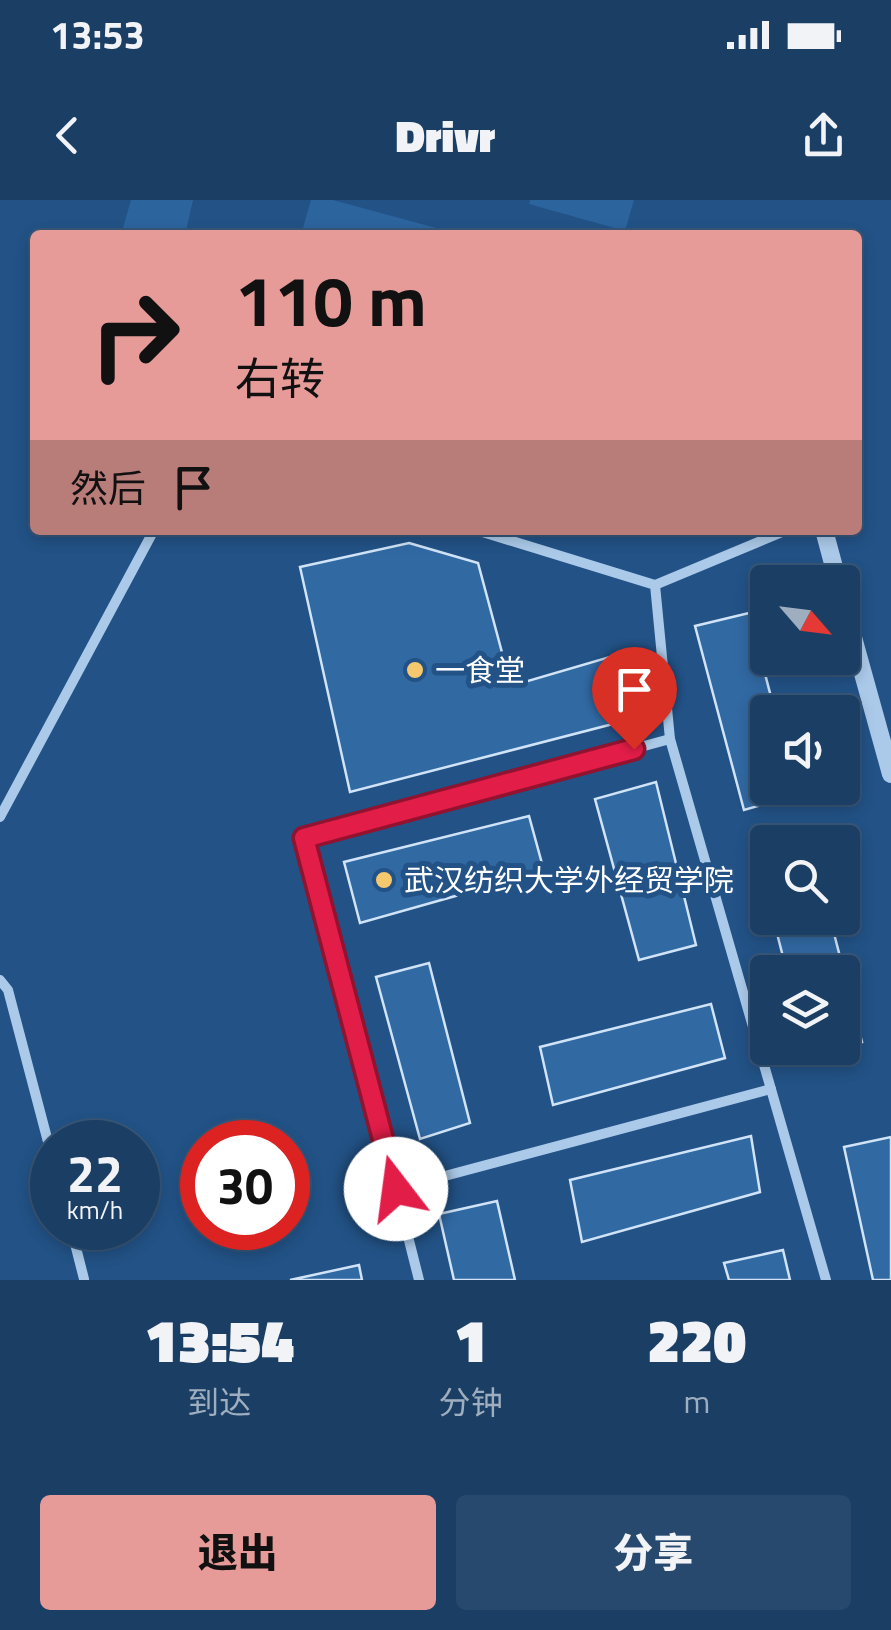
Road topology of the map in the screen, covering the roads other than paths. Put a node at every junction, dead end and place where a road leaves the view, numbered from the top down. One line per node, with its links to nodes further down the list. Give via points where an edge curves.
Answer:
1 (151, 535): 10 (street)
2 (492, 535): 6 (street)
3 (775, 535): 6 (street)
4 (825, 535): 5 (street)
5 (833, 565)
6 (655, 585): 8 (street)
7 (860, 663): 9 (street)
8 (670, 739): 12 (street); 14 (street, via 304,838)
9 (891, 774)
10 (0, 816)
11 (0, 980): 13 (street)
12 (771, 1089): 14 (street); 18 (street)
13 (42, 1120)
14 (396, 1189): 17 (street)
15 (76, 1250): 16 (street)
16 (83, 1280)
17 (419, 1280)
18 (826, 1280)

